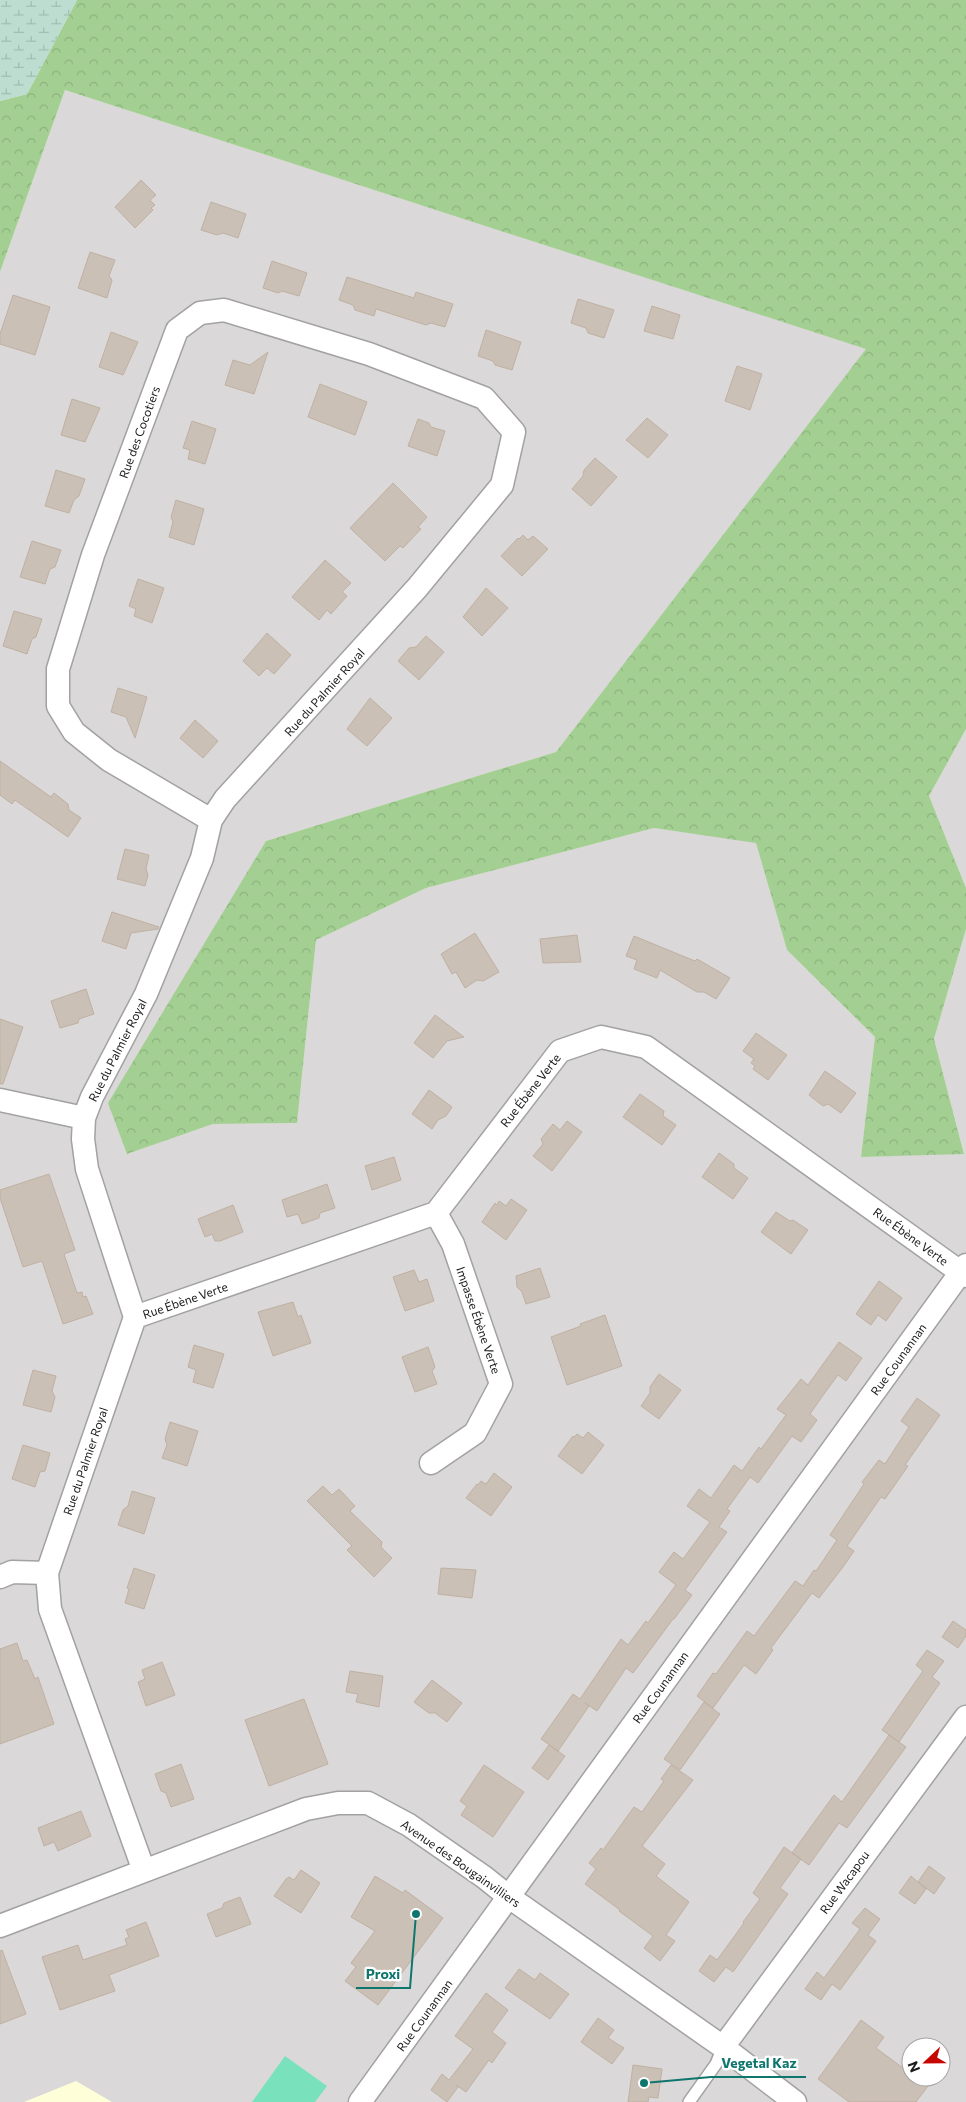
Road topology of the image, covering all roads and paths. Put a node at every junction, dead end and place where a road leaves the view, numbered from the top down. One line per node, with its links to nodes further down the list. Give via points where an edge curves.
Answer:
1 (514, 432): 2 (street, Rue du Palmier Royal, via 502,485 417,588 226,799); 2 (street, Rue des Cocotiers, via 484,398 369,354 224,310 200,313 177,330 88,574 58,669 58,706 74,732 110,760)
2 (211, 820): 4 (street, Rue du Palmier Royal, via 202,858 146,994)
3 (0, 1100): 4 (street)
4 (84, 1118): 7 (street, Rue du Palmier Royal, via 82,1139 87,1169)
5 (436, 1212): 6 (street, Rue Ébène Verte, via 560,1051 601,1037 646,1047); 7 (street, Rue Ébène Verte); 8 (street, Impasse Ébène Verte, via 453,1244 501,1384 475,1434)
6 (964, 1271): 13 (street, Rue Counannan)
7 (135, 1317): 9 (street, Rue du Palmier Royal)
8 (431, 1463)
9 (47, 1573): 10 (street, via 12,1572); 12 (street, Rue du Palmier Royal, via 50,1609)
10 (0, 1577)
11 (966, 1717): 15 (street, Rue Wacapou)
12 (144, 1870): 13 (street, Avenue des Bougainvilliers, via 306,1809 338,1803 368,1803 409,1825); 14 (street, Avenue des Bougainvilliers)
13 (509, 1897): 15 (street, Avenue des Bougainvilliers); 16 (street, Rue Counannan)
14 (0, 1926)
15 (723, 2047): 17 (lane, via 716,2064); 18 (street, Avenue des Bougainvilliers)
16 (360, 2102)
17 (689, 2102)
18 (795, 2102)

